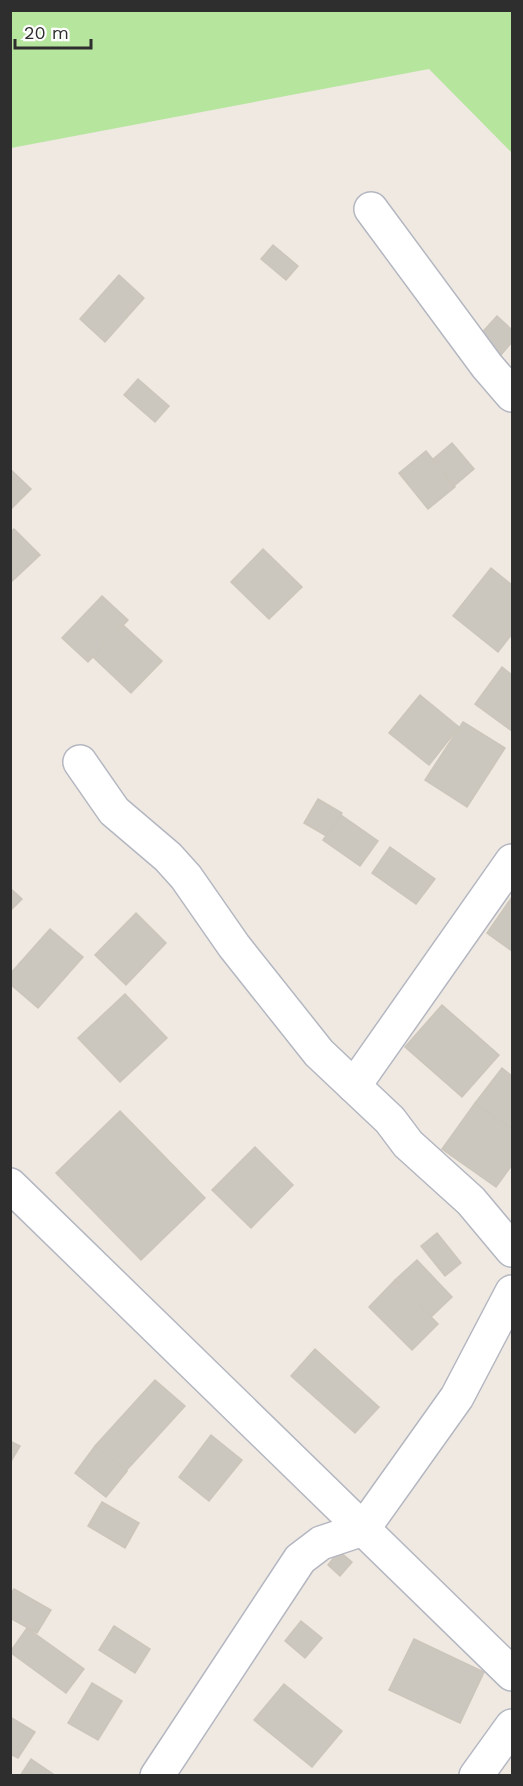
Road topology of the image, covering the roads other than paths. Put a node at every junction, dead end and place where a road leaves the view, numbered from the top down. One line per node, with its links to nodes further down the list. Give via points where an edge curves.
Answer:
1 (371, 209): 2 (street, via 487,366)
2 (513, 395)
3 (80, 762): 5 (street, via 114,811 186,877 234,946 319,1053)
4 (513, 861): 5 (street)
5 (354, 1086): 7 (street, via 390,1120 408,1144 471,1202)
6 (10, 1185): 9 (street)
7 (513, 1250)
8 (513, 1292): 9 (street, via 456,1397)
9 (363, 1529): 10 (street); 12 (street, via 321,1543 300,1559)
10 (513, 1674)
11 (513, 1726): 13 (street)
12 (157, 1776)
13 (476, 1776)

